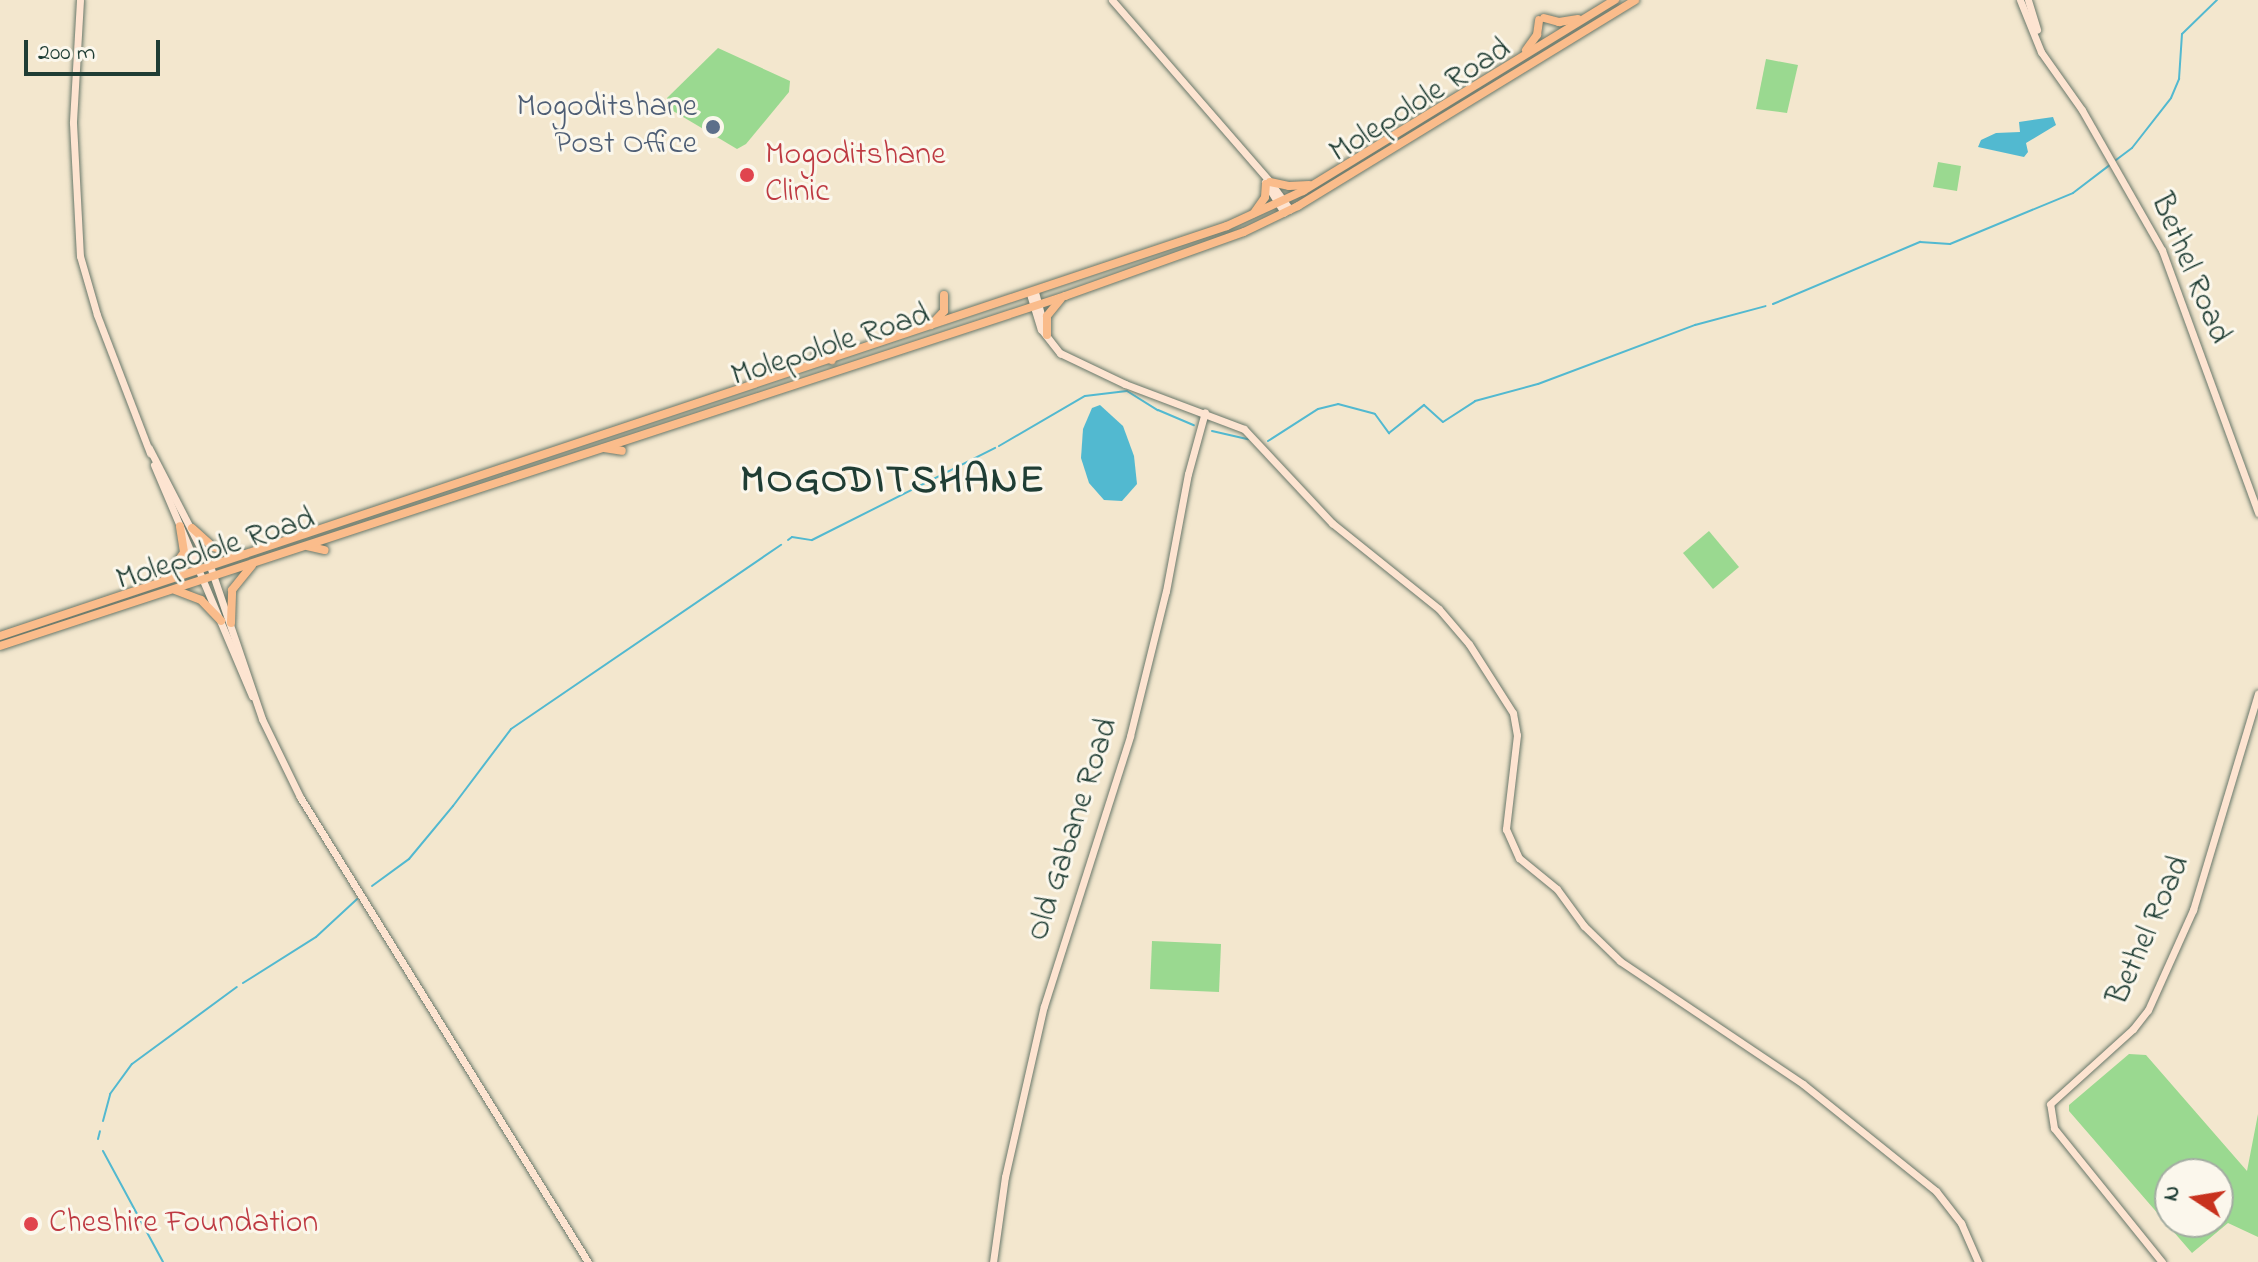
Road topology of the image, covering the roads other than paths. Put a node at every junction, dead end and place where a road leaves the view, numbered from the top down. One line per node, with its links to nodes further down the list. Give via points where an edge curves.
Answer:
1 (80, 0): 28 (street, via 73,123 80,256)
2 (1112, 0): 10 (street)
3 (1615, 0): 7 (main road, Molepolole Road)
4 (1635, 0): 13 (main road, Molepolole Road)
5 (2020, 0): 9 (street, Bethel Road)
6 (2028, 0): 9 (street, Bethel Road)
7 (1582, 19): 8 (main road, Molepolole Road); 8 (main road, via 1542,19)
8 (1524, 54): 11 (main road, Molepolole Road)
9 (2046, 59): 31 (street, Bethel Road, via 2162,250)
10 (1268, 183): 11 (main road); 12 (street); 14 (main road, via 1263,202)
11 (1315, 184): 12 (main road, Molepolole Road)
12 (1282, 202): 13 (street); 14 (main road, Molepolole Road)
13 (1287, 212): 19 (main road, Molepolole Road)
14 (1251, 216): 16 (main road, Molepolole Road)
15 (1160, 241): 16 (main road)
16 (1170, 246): 17 (main road, Molepolole Road)
17 (1032, 293): 20 (street); 21 (main road, Molepolole Road)
18 (944, 295): 21 (main road, via 944,311)
19 (1065, 296): 20 (main road, Molepolole Road); 22 (main road, via 1049,312)
20 (1035, 305): 22 (street); 26 (main road, Molepolole Road)
21 (927, 328): 24 (main road, Molepolole Road)
22 (1047, 337): 27 (street, via 1074,362)
23 (816, 354): 24 (main road)
24 (832, 360): 25 (main road, Molepolole Road)
25 (760, 383): 26 (main road, via 785,381); 36 (main road, Molepolole Road)
26 (787, 386): 29 (main road, Molepolole Road)
27 (1205, 412): 46 (street, Old Gabane Road, via 1137,709 1044,1006 1005,1177); 47 (street, via 1244,429 1332,523 1439,609 1472,648 1508,701 1516,726 1506,829 1519,858 1557,889 1620,961 1803,1084 1936,1191 1961,1223)
28 (149, 448): 32 (street); 33 (street)
29 (602, 448): 30 (main road); 34 (main road, Molepolole Road)
30 (622, 451)
31 (2258, 513)
32 (180, 526): 38 (street); 39 (main road, via 184,552)
33 (192, 528): 36 (main road, via 213,547); 38 (street)
34 (307, 546): 35 (main road); 37 (main road, Molepolole Road)
35 (325, 550)
36 (245, 554): 38 (main road, Molepolole Road)
37 (256, 562): 38 (main road, Molepolole Road); 41 (main road, via 234,585)
38 (208, 573): 39 (main road, Molepolole Road); 40 (main road, Molepolole Road); 41 (street)
39 (161, 583): 42 (main road, Molepolole Road)
40 (175, 590): 41 (main road, via 201,600); 43 (main road, Molepolole Road)
41 (226, 622): 45 (street, via 283,767 311,817)
42 (0, 636)
43 (0, 646)
44 (2258, 694): 48 (street, Bethel Road, via 2193,910 2148,1010 2050,1104 2054,1128)
45 (588, 1262)
46 (993, 1262)
47 (1978, 1262)
48 (2162, 1262)

